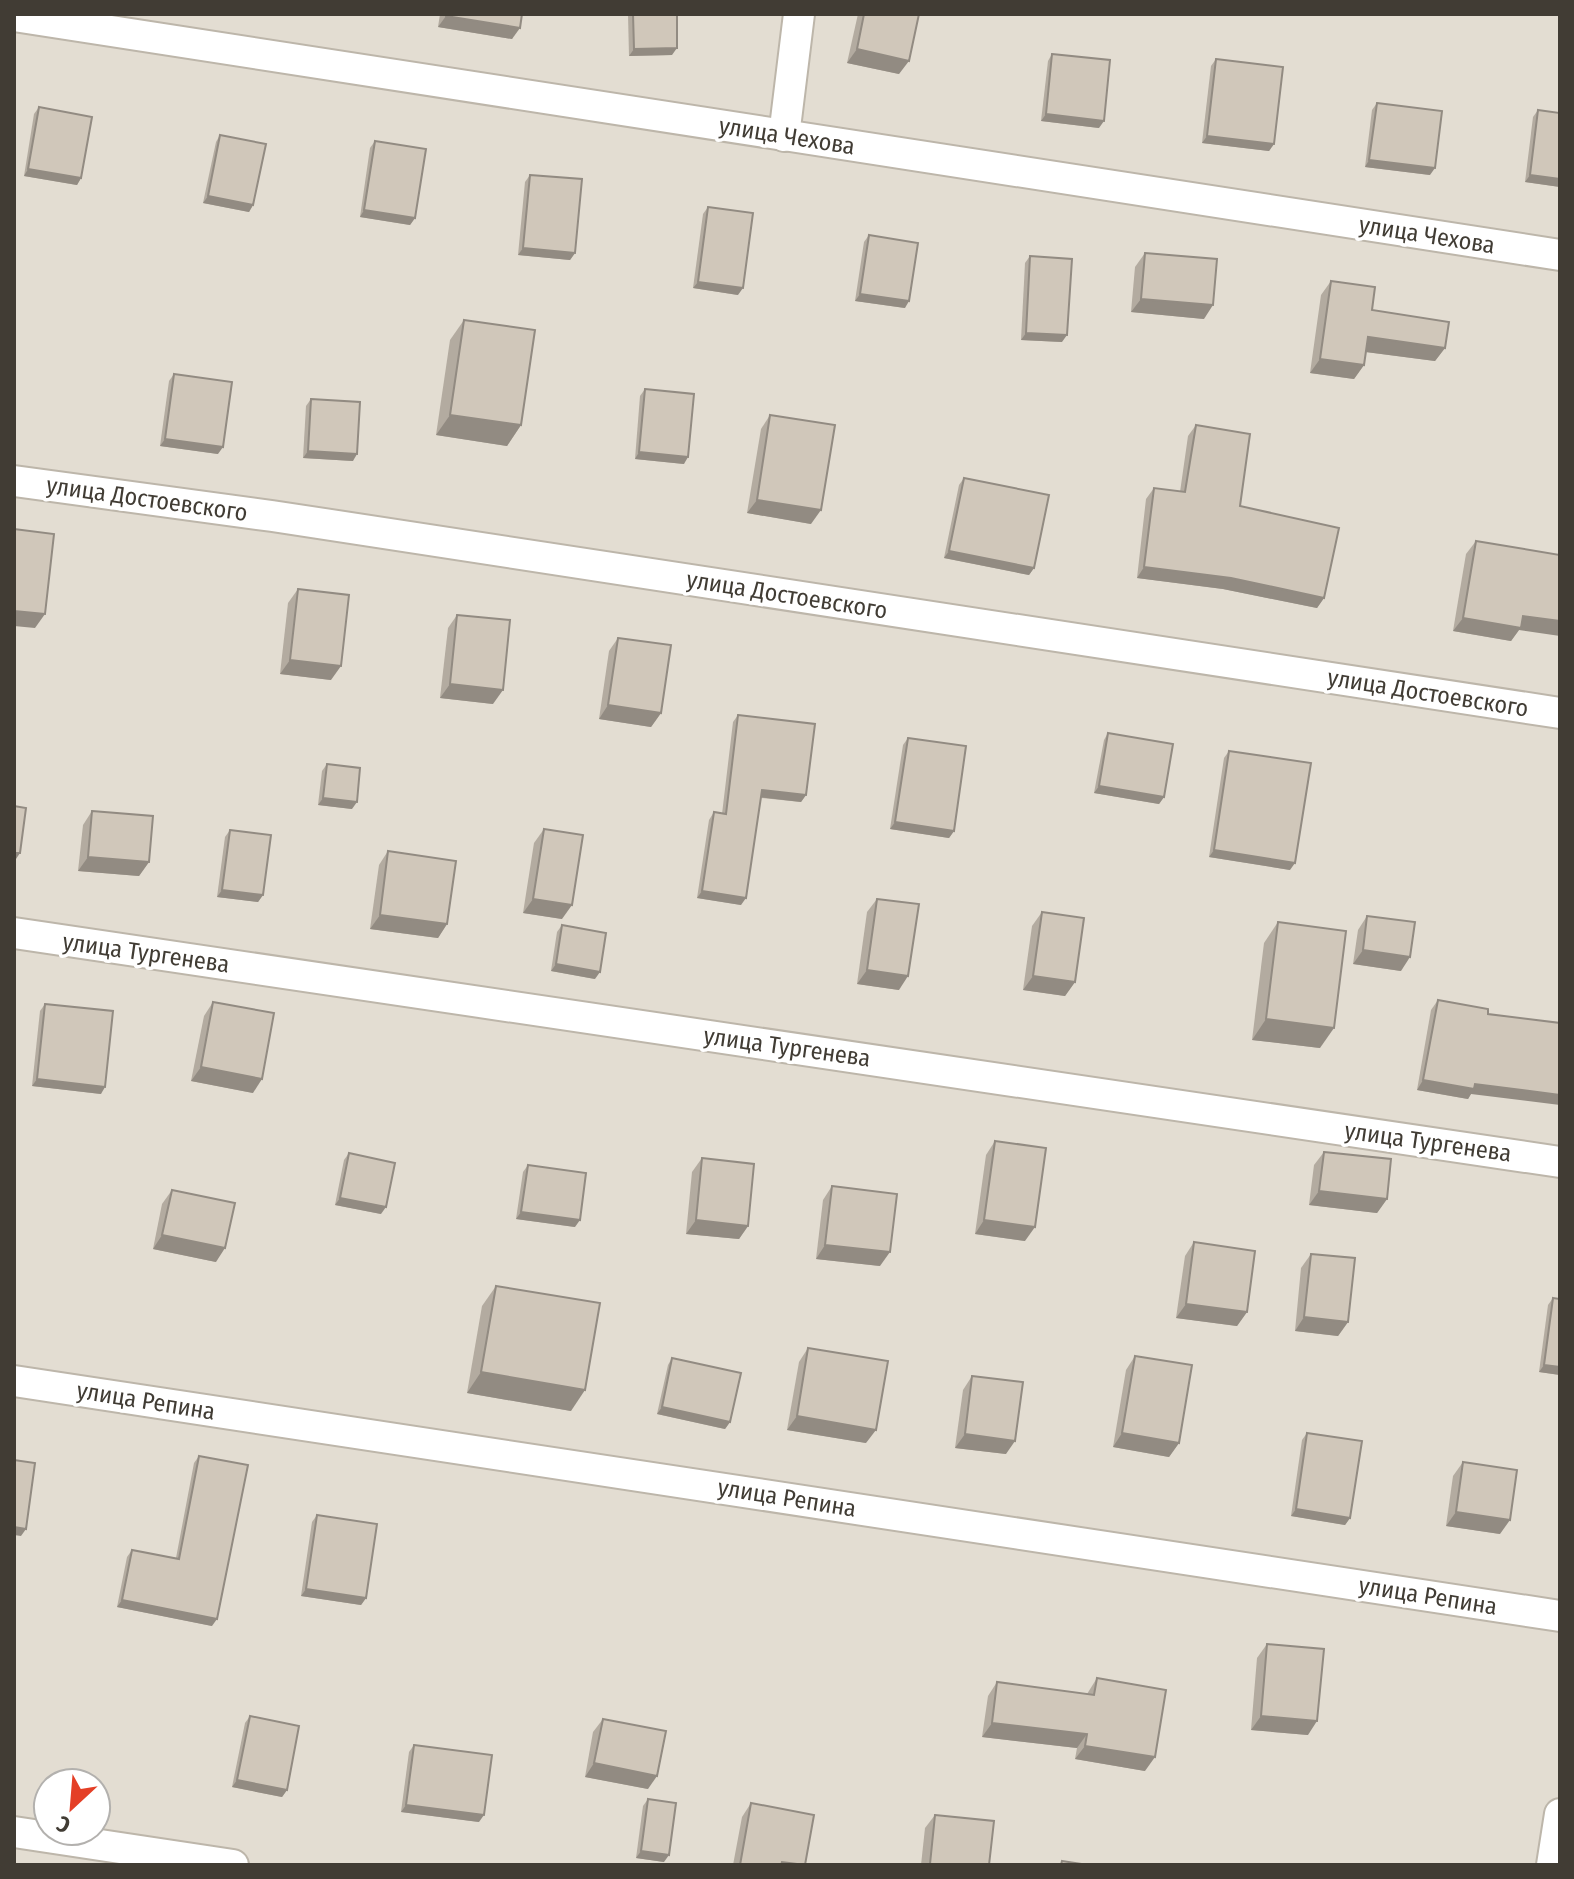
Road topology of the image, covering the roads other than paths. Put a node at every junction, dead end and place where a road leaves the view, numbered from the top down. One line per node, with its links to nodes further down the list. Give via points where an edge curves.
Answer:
1 (799, 14): 3 (street)
2 (14, 16): 3 (street, улица Чехова)
3 (784, 136): 4 (street, улица Чехова)
4 (1560, 255)
5 (14, 481): 6 (street, улица Достоевского)
6 (1560, 713)
7 (14, 933): 8 (street, улица Тургенева)
8 (1560, 1162)
9 (14, 1381): 10 (street, улица Репина)
10 (1560, 1616)
11 (1560, 1814): 14 (street)
12 (14, 1832): 13 (street)
13 (233, 1865)
14 (1552, 1865)

